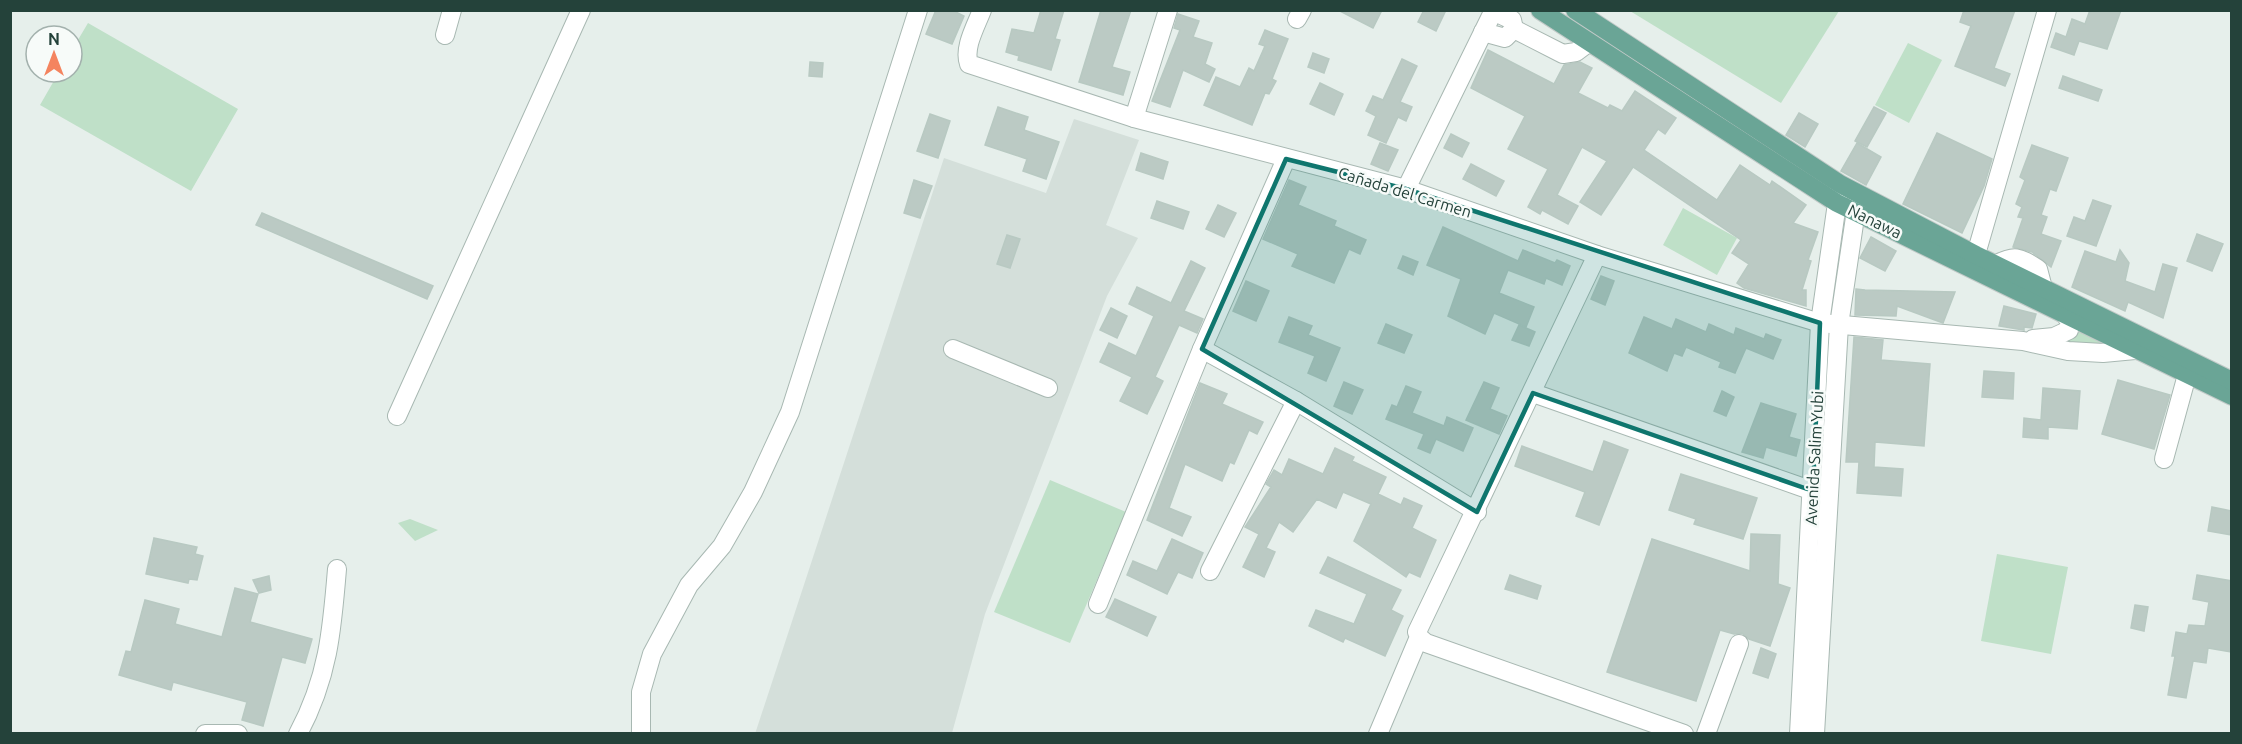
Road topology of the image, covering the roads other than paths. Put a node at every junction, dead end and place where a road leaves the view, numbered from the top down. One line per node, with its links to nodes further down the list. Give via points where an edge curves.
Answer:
1 (452, 10): 13 (street)
2 (580, 10): 36 (street)
3 (918, 10): 49 (street, via 790,412 753,492 722,546 689,585 652,654 641,692)
4 (982, 10): 15 (street, Cañada del Carmen, via 966,57 969,64)
5 (1168, 10): 15 (street)
6 (1540, 10): 14 (main road, Nanawa)
7 (1575, 10): 10 (main road, Nanawa)
8 (2047, 10): 22 (street)
9 (1494, 11): 11 (street, via 1512,20); 12 (street)
10 (1591, 21): 14 (street); 17 (main road, Nanawa)
11 (1514, 28): 12 (street, via 1505,38); 14 (street, via 1563,54 1576,52)
12 (1484, 32): 18 (street)
13 (445, 35)
14 (1583, 40): 19 (main road, Nanawa)
15 (1134, 118): 16 (street, Cañada del Carmen)
16 (1286, 159): 18 (street, Cañada del Carmen); 28 (street)
17 (1840, 184): 19 (street, Avenida Salim Yubi); 20 (main road, Nanawa)
18 (1406, 189): 21 (street, Cañada del Carmen)
19 (1837, 203): 20 (main road, Nanawa); 24 (street, Avenida Salim Yubi)
20 (1857, 203): 22 (main road, Nanawa); 25 (street, Avenida Salim Yubi)
21 (1597, 255): 24 (street, Cañada del Carmen); 33 (street)
22 (1974, 262): 23 (main road, Nanawa); 31 (main road, Nanawa, via 1995,265)
23 (2066, 316): 26 (street, via 2070,326 2064,333); 29 (main road, Nanawa)
24 (1820, 323): 25 (street, Cañada del Carmen); 38 (street, Avenida Salim Yubi)
25 (1839, 325): 26 (street, Cañada del Carmen); 54 (street, Avenida Salim Yubi)
26 (2023, 340): 29 (street, via 2068,351)
27 (953, 349): 32 (street)
28 (1202, 349): 35 (street); 42 (street)
29 (2134, 350): 30 (main road, Nanawa)
30 (2187, 375): 34 (main road, Nanawa); 37 (street)
31 (2232, 381)
32 (1048, 388)
33 (1533, 393): 38 (street); 39 (street)
34 (2232, 396)
35 (1296, 401): 39 (street); 41 (street)
36 (397, 416)
37 (2164, 459)
38 (1813, 491): 53 (street, Avenida Salim Yubi)
39 (1477, 512): 43 (street, via 1417,632)
40 (337, 569): 48 (street, via 332,643 313,706)
41 (1210, 571)
42 (1098, 603)
43 (1419, 637): 45 (street); 50 (street)
44 (1739, 644): 52 (street)
45 (1637, 726): 51 (street)
46 (205, 734): 47 (street)
47 (238, 734)
48 (298, 734)
49 (641, 734)
50 (1378, 734)
51 (1684, 734)
52 (1706, 734)
53 (1799, 734)
54 (1815, 734)

